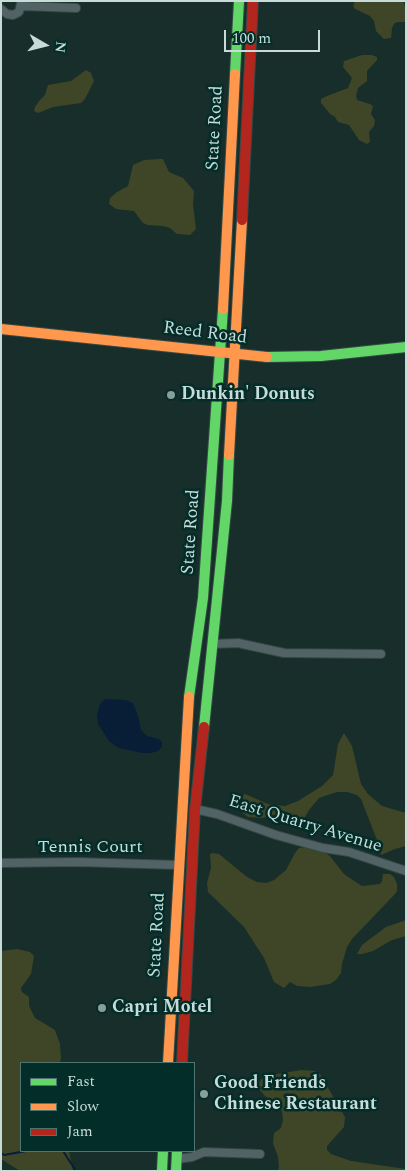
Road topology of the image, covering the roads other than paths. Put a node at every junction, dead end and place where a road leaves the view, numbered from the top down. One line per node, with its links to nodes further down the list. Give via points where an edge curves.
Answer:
1 (239, 1): 8 (main road, State Road)
2 (253, 1): 9 (main road, State Road)
3 (21, 4): 4 (street, via 19,12 13,15); 5 (street)
4 (1, 8)
5 (76, 8)
6 (1, 329): 8 (main road, Reed Road)
7 (406, 347): 9 (main road, Reed Road, via 288,358)
8 (221, 352): 9 (main road, Reed Road); 10 (main road, State Road)
9 (234, 355): 11 (main road, State Road, via 227,501)
10 (203, 598): 11 (street); 16 (main road, State Road, via 188,706)
11 (217, 600): 12 (main road, State Road)
12 (212, 644): 13 (street, via 238,643 284,653); 14 (main road, State Road)
13 (381, 654)
14 (195, 809): 17 (street, East Quarry Avenue); 19 (main road, State Road)
15 (1, 863): 16 (street, Tennis Court)
16 (178, 865): 18 (main road, State Road)
17 (406, 871)
18 (176, 894): 19 (street); 20 (main road, State Road)
19 (191, 895): 21 (main road, State Road)
20 (169, 1036): 21 (street); 22 (main road, State Road)
21 (183, 1037): 23 (main road, State Road)
22 (168, 1062)
23 (182, 1062)
24 (163, 1152): 27 (main road)
25 (260, 1154): 26 (street, via 204,1152 192,1157)
26 (177, 1155): 28 (main road)
27 (162, 1171)
28 (176, 1171)

